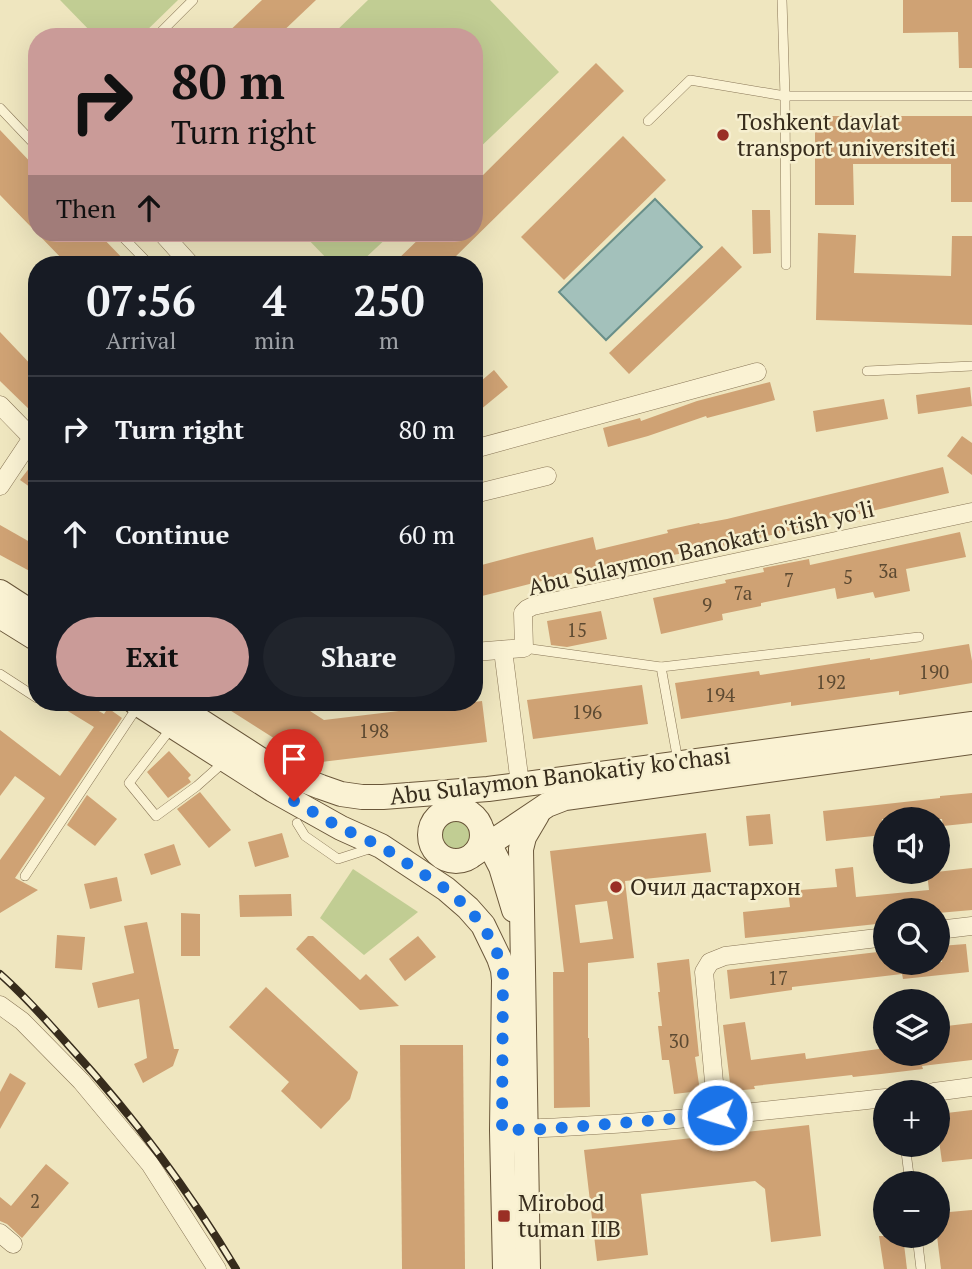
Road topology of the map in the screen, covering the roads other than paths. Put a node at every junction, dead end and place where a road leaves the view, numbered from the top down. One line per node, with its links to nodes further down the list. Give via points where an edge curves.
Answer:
1 (193, 0): 3 (lane)
2 (782, 0): 4 (lane)
3 (165, 28)
4 (785, 96): 5 (lane); 7 (lane, via 690,80); 13 (lane)
5 (972, 96)
6 (0, 108): 8 (lane)
7 (648, 121)
8 (28, 138)
9 (128, 242): 11 (lane)
10 (170, 242): 12 (street)
11 (141, 256)
12 (183, 256)
13 (786, 265)
14 (972, 366): 15 (lane)
15 (867, 371)
16 (757, 372): 19 (street)
17 (0, 405): 18 (street)
18 (28, 434)
19 (483, 447)
20 (28, 448): 22 (street)
21 (547, 476): 23 (street)
22 (0, 486)
23 (483, 492)
24 (972, 512): 30 (street, Abu Sulaymon Banokati o'tish yo'li, via 533,606 523,613)
25 (0, 592): 26 (main road)
26 (28, 610)
27 (0, 616): 28 (main road)
28 (28, 633)
29 (919, 637): 33 (lane)
30 (524, 648): 31 (street); 33 (lane)
31 (503, 650): 32 (street); 42 (street)
32 (483, 651)
33 (661, 667): 41 (lane)
34 (0, 674): 35 (lane)
35 (28, 692)
36 (132, 711): 51 (lane)
37 (172, 714): 40 (main road, Abu Sulaymon Banokatiy ko'chasi); 40 (lane, via 129,783 156,816); 44 (main road, Abu Sulaymon Banokatiy ko'chasi, via 298,779 341,794)
38 (972, 724): 41 (main road, Abu Sulaymon Banokatiy ko'chasi)
39 (972, 742): 45 (main road, Abu Sulaymon Banokatiy ko'chasi, via 565,798)
40 (226, 760): 49 (main road, Abu Sulaymon Banokatiy ko'chasi, via 341,828)
41 (678, 762): 42 (main road, Abu Sulaymon Banokatiy ko'chasi)
42 (520, 784): 43 (main road, Abu Sulaymon Banokatiy ko'chasi)
43 (488, 789): 44 (main road, Abu Sulaymon Banokatiy ko'chasi); 46 (main road)
44 (404, 796): 46 (main road)
45 (547, 805): 48 (main road, Abu Sulaymon Banokatiy ko'chasi); 56 (main road, via 529,826 521,849)
46 (454, 809): 48 (main road, via 470,813); 50 (main road, via 440,815 431,827 431,843)
47 (297, 823): 49 (lane, via 305,836 338,859)
48 (481, 841): 50 (main road, via 461,861); 56 (main road, via 501,867 512,904 522,952)
49 (381, 846): 50 (main road); 52 (main road, Abu Sulaymon Banokatiy ko'chasi)
50 (440, 856): 52 (main road)
51 (26, 876)
52 (459, 900): 56 (main road, Abu Sulaymon Banokatiy ko'chasi, via 476,916 503,970)
53 (972, 926): 54 (street)
54 (950, 929)
55 (873, 939): 61 (street, via 710,961 704,972)
56 (514, 979): 62 (main road)
57 (0, 1005): 64 (street, via 81,1081 150,1164)
58 (972, 1087): 59 (street)
59 (950, 1090)
60 (873, 1099): 61 (street)
61 (717, 1115): 62 (street)
62 (514, 1129): 65 (main road); 66 (main road)
63 (918, 1248): 67 (lane)
64 (218, 1269)
65 (505, 1269)
66 (528, 1269)
67 (921, 1269)

